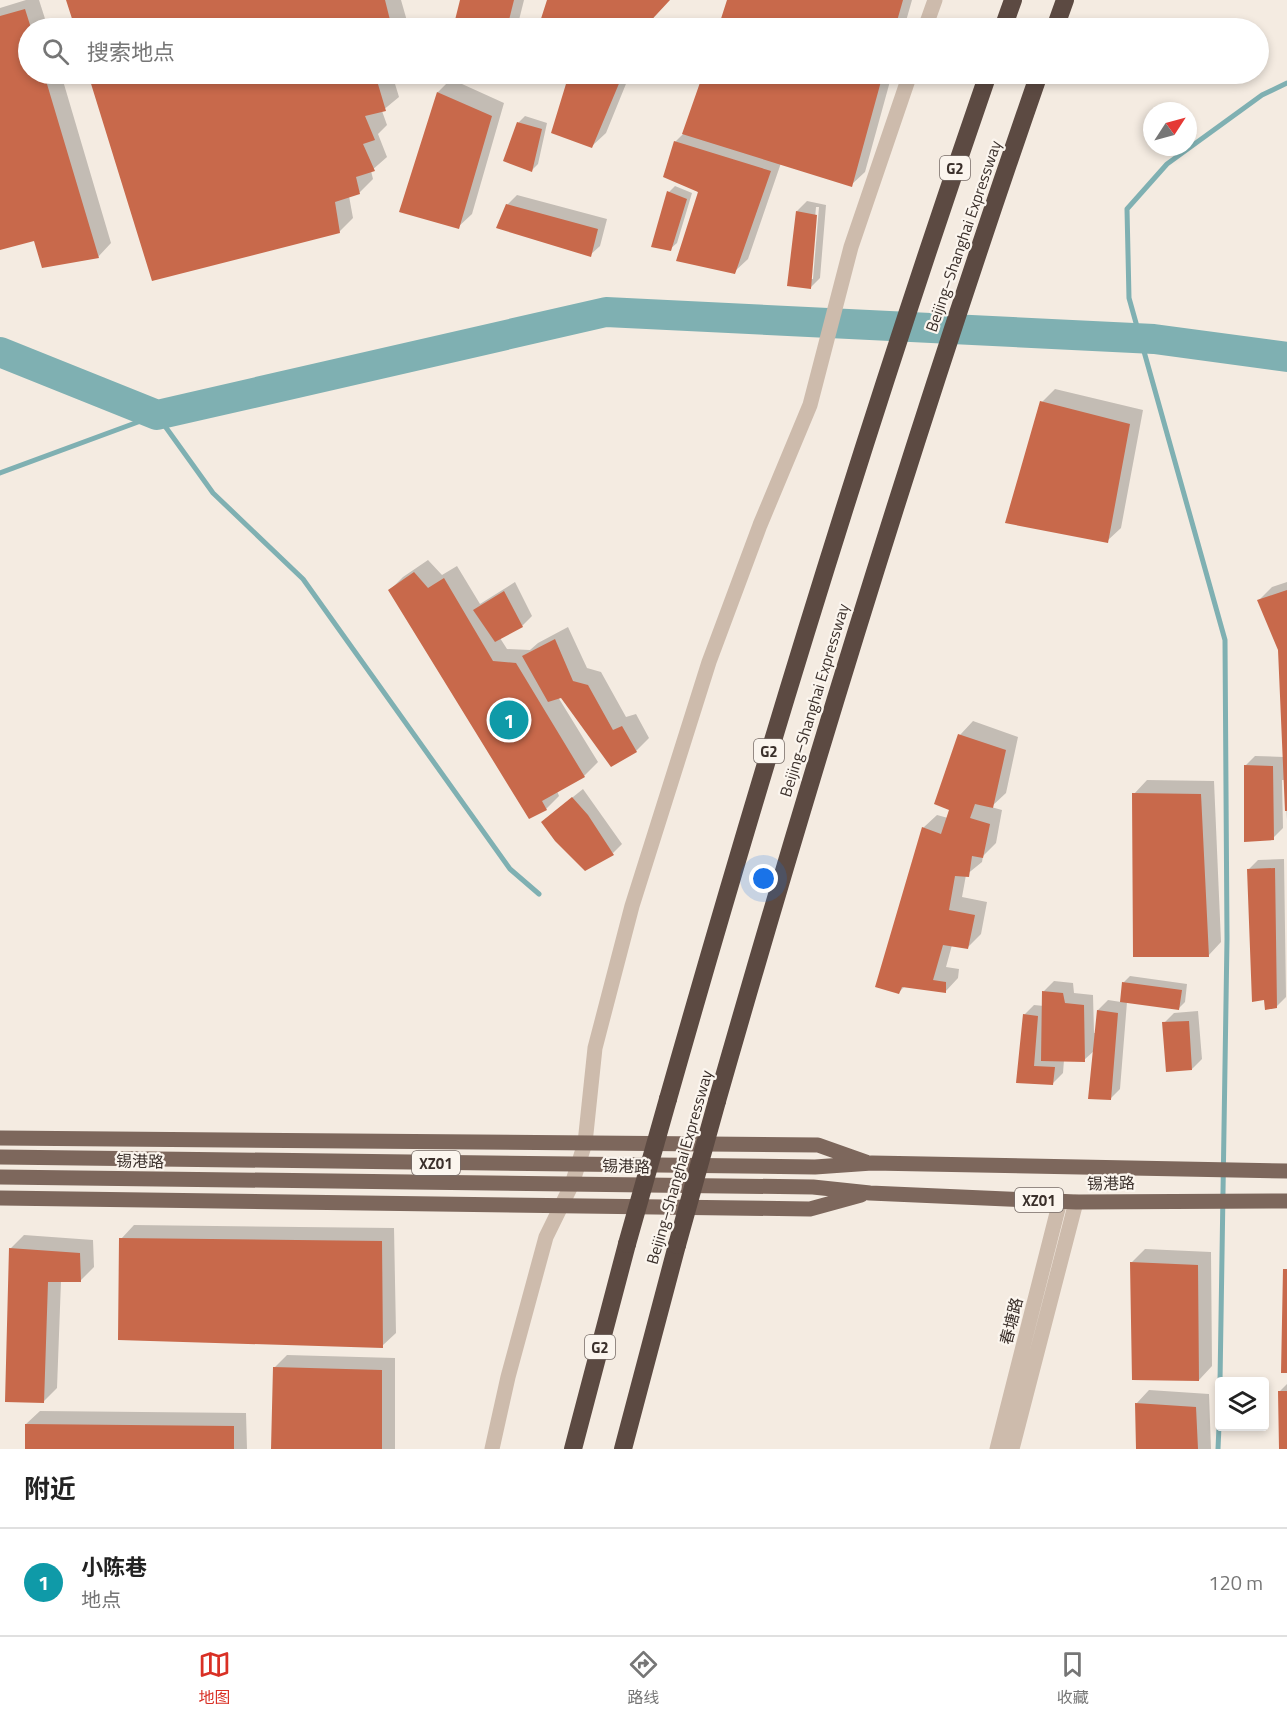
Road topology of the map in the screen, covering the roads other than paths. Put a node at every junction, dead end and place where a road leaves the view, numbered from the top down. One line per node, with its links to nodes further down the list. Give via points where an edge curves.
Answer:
1 (935, 0): 4 (street)
2 (1013, 0): 5 (highway)
3 (1065, 0): 6 (highway)
4 (929, 18)
5 (1007, 18)
6 (1059, 18)
7 (907, 84): 11 (street, via 851,247 810,405 760,525 710,662 632,906 595,1048)
8 (985, 84): 25 (highway, Beijing–Shanghai Expressway / G2, bridge, via 876,405 743,836)
9 (1036, 84): 26 (highway, Beijing–Shanghai Expressway, bridge, via 926,407 787,858)
10 (0, 1138): 11 (main road)
11 (585, 1143): 13 (main road, via 818,1145); 14 (street)
12 (0, 1157): 14 (main road, 锡港路 / XZ01)
13 (872, 1163): 14 (main road, 锡港路 / XZ01, via 815,1167); 15 (main road, 锡港路 / XZ01)
14 (578, 1164): 17 (street)
15 (1287, 1171)
16 (0, 1177): 17 (main road, 锡港路 / XZ01)
17 (572, 1184): 18 (main road, 锡港路 / XZ01, via 813,1187); 23 (street)
18 (870, 1193): 20 (main road, 锡港路 / XZ01); 23 (main road, via 810,1209)
19 (0, 1198): 23 (main road)
20 (1060, 1201): 22 (main road, 锡港路 / XZ01); 27 (street, 春塘路)
21 (1287, 1201): 22 (main road, 锡港路 / XZ01)
22 (1076, 1202): 28 (street, 春塘路)
23 (559, 1206): 24 (street, via 546,1237 510,1366)
24 (492, 1449)
25 (573, 1449)
26 (623, 1449)
27 (997, 1449)
28 (1012, 1449)

